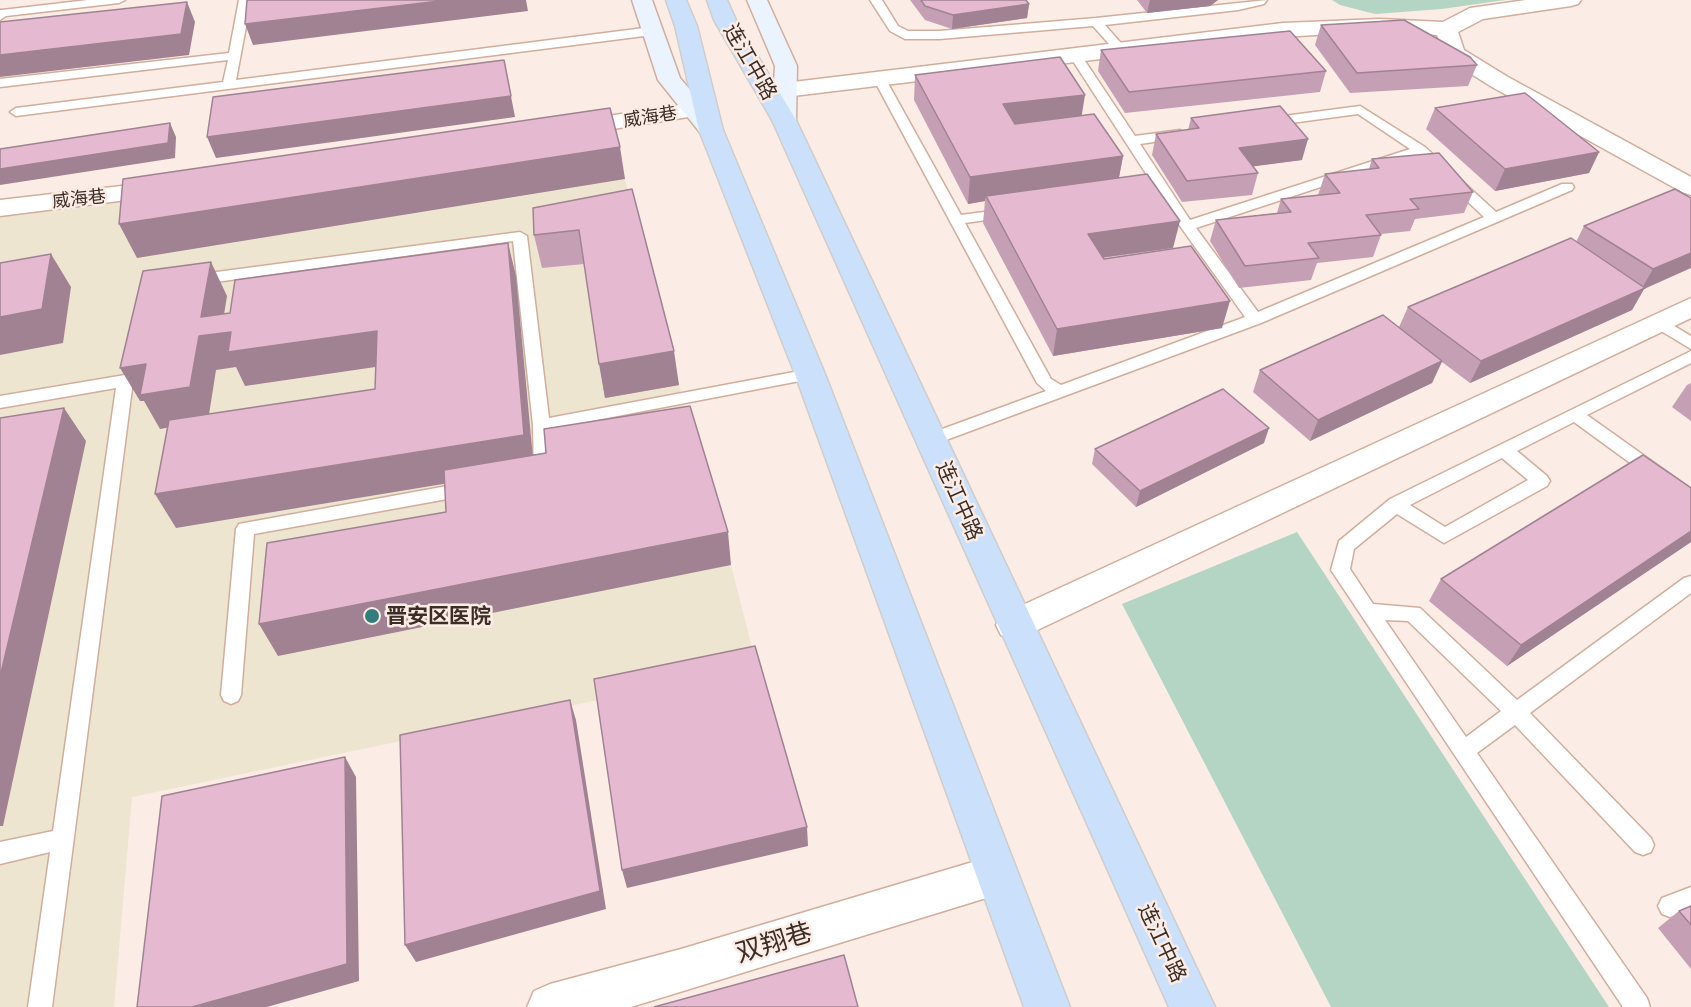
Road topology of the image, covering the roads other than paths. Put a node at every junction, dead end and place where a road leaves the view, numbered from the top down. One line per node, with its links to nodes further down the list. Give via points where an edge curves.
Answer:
1 (119, 0): 10 (lane, via 2,13)
2 (245, 0): 16 (lane)
3 (642, 0): 13 (main road)
4 (757, 0): 20 (main road, via 786,66)
5 (876, 0): 11 (lane, via 894,28 905,35)
6 (1261, 0): 11 (lane, via 1238,7)
7 (1571, 0): 12 (street, via 1478,13)
8 (721, 10): 20 (highway, 连江中路)
9 (681, 13): 22 (highway, 连江中路)
10 (0, 17)
11 (1096, 22): 14 (lane)
12 (1446, 29): 14 (street, via 1380,25 1283,30); 30 (street, via 1454,53)
13 (652, 31): 19 (lane); 22 (main road, via 669,80)
14 (1121, 50): 15 (street)
15 (1075, 55): 17 (street); 26 (lane)
16 (234, 56): 18 (lane); 19 (lane)
17 (879, 78): 20 (street); 34 (lane)
18 (0, 83)
19 (229, 85): 21 (lane)
20 (785, 105): 47 (highway, 连江中路)
21 (16, 112)
22 (702, 120): 24 (street, 威海巷); 42 (highway, 连江中路)
23 (1257, 124): 27 (lane, via 1360,110)
24 (540, 133)
25 (1188, 133): 26 (lane)
26 (1131, 141): 35 (lane, via 1158,192)
27 (1420, 150): 33 (lane); 35 (lane)
28 (188, 186): 31 (street, 威海巷)
29 (1567, 187): 33 (lane)
30 (1691, 187)
31 (0, 207)
32 (1025, 210): 34 (lane)
33 (1492, 217): 38 (lane)
34 (956, 220): 43 (lane, via 1045,383)
35 (1187, 226): 38 (lane)
36 (191, 280): 46 (lane, via 520,236)
37 (1691, 307): 39 (street)
38 (1255, 319): 43 (lane)
39 (1659, 322): 40 (lane); 55 (street)
40 (1691, 344)
41 (1691, 356): 45 (lane)
42 (810, 374): 46 (lane); 62 (highway, 连江中路)
43 (1060, 392): 47 (lane)
44 (0, 402): 59 (lane, via 125,381)
45 (1574, 414): 48 (lane); 51 (lane)
46 (541, 425): 49 (lane, via 543,476)
47 (932, 439): 55 (highway, 连江中路)
48 (1504, 450): 52 (lane); 52 (lane, via 1541,481 1444,536)
49 (520, 480)
50 (486, 486): 56 (lane, via 245,529)
51 (1691, 498)
52 (1396, 504): 54 (lane, via 1346,546 1340,570)
53 (1691, 583): 57 (lane)
54 (1368, 611): 57 (lane, via 1413,614); 58 (lane)
55 (1014, 625): 67 (highway, 连江中路)
56 (231, 695)
57 (1516, 712): 58 (lane); 60 (lane)
58 (1463, 751): 68 (lane)
59 (62, 839): 61 (lane); 64 (lane)
60 (1643, 845)
61 (0, 854)
62 (996, 875): 63 (street, 双翔巷); 66 (highway, 连江中路)
63 (623, 997): 65 (street, 双翔巷)
64 (40, 1007)
65 (550, 1007)
66 (1047, 1007)
67 (1192, 1007)
68 (1638, 1007)

